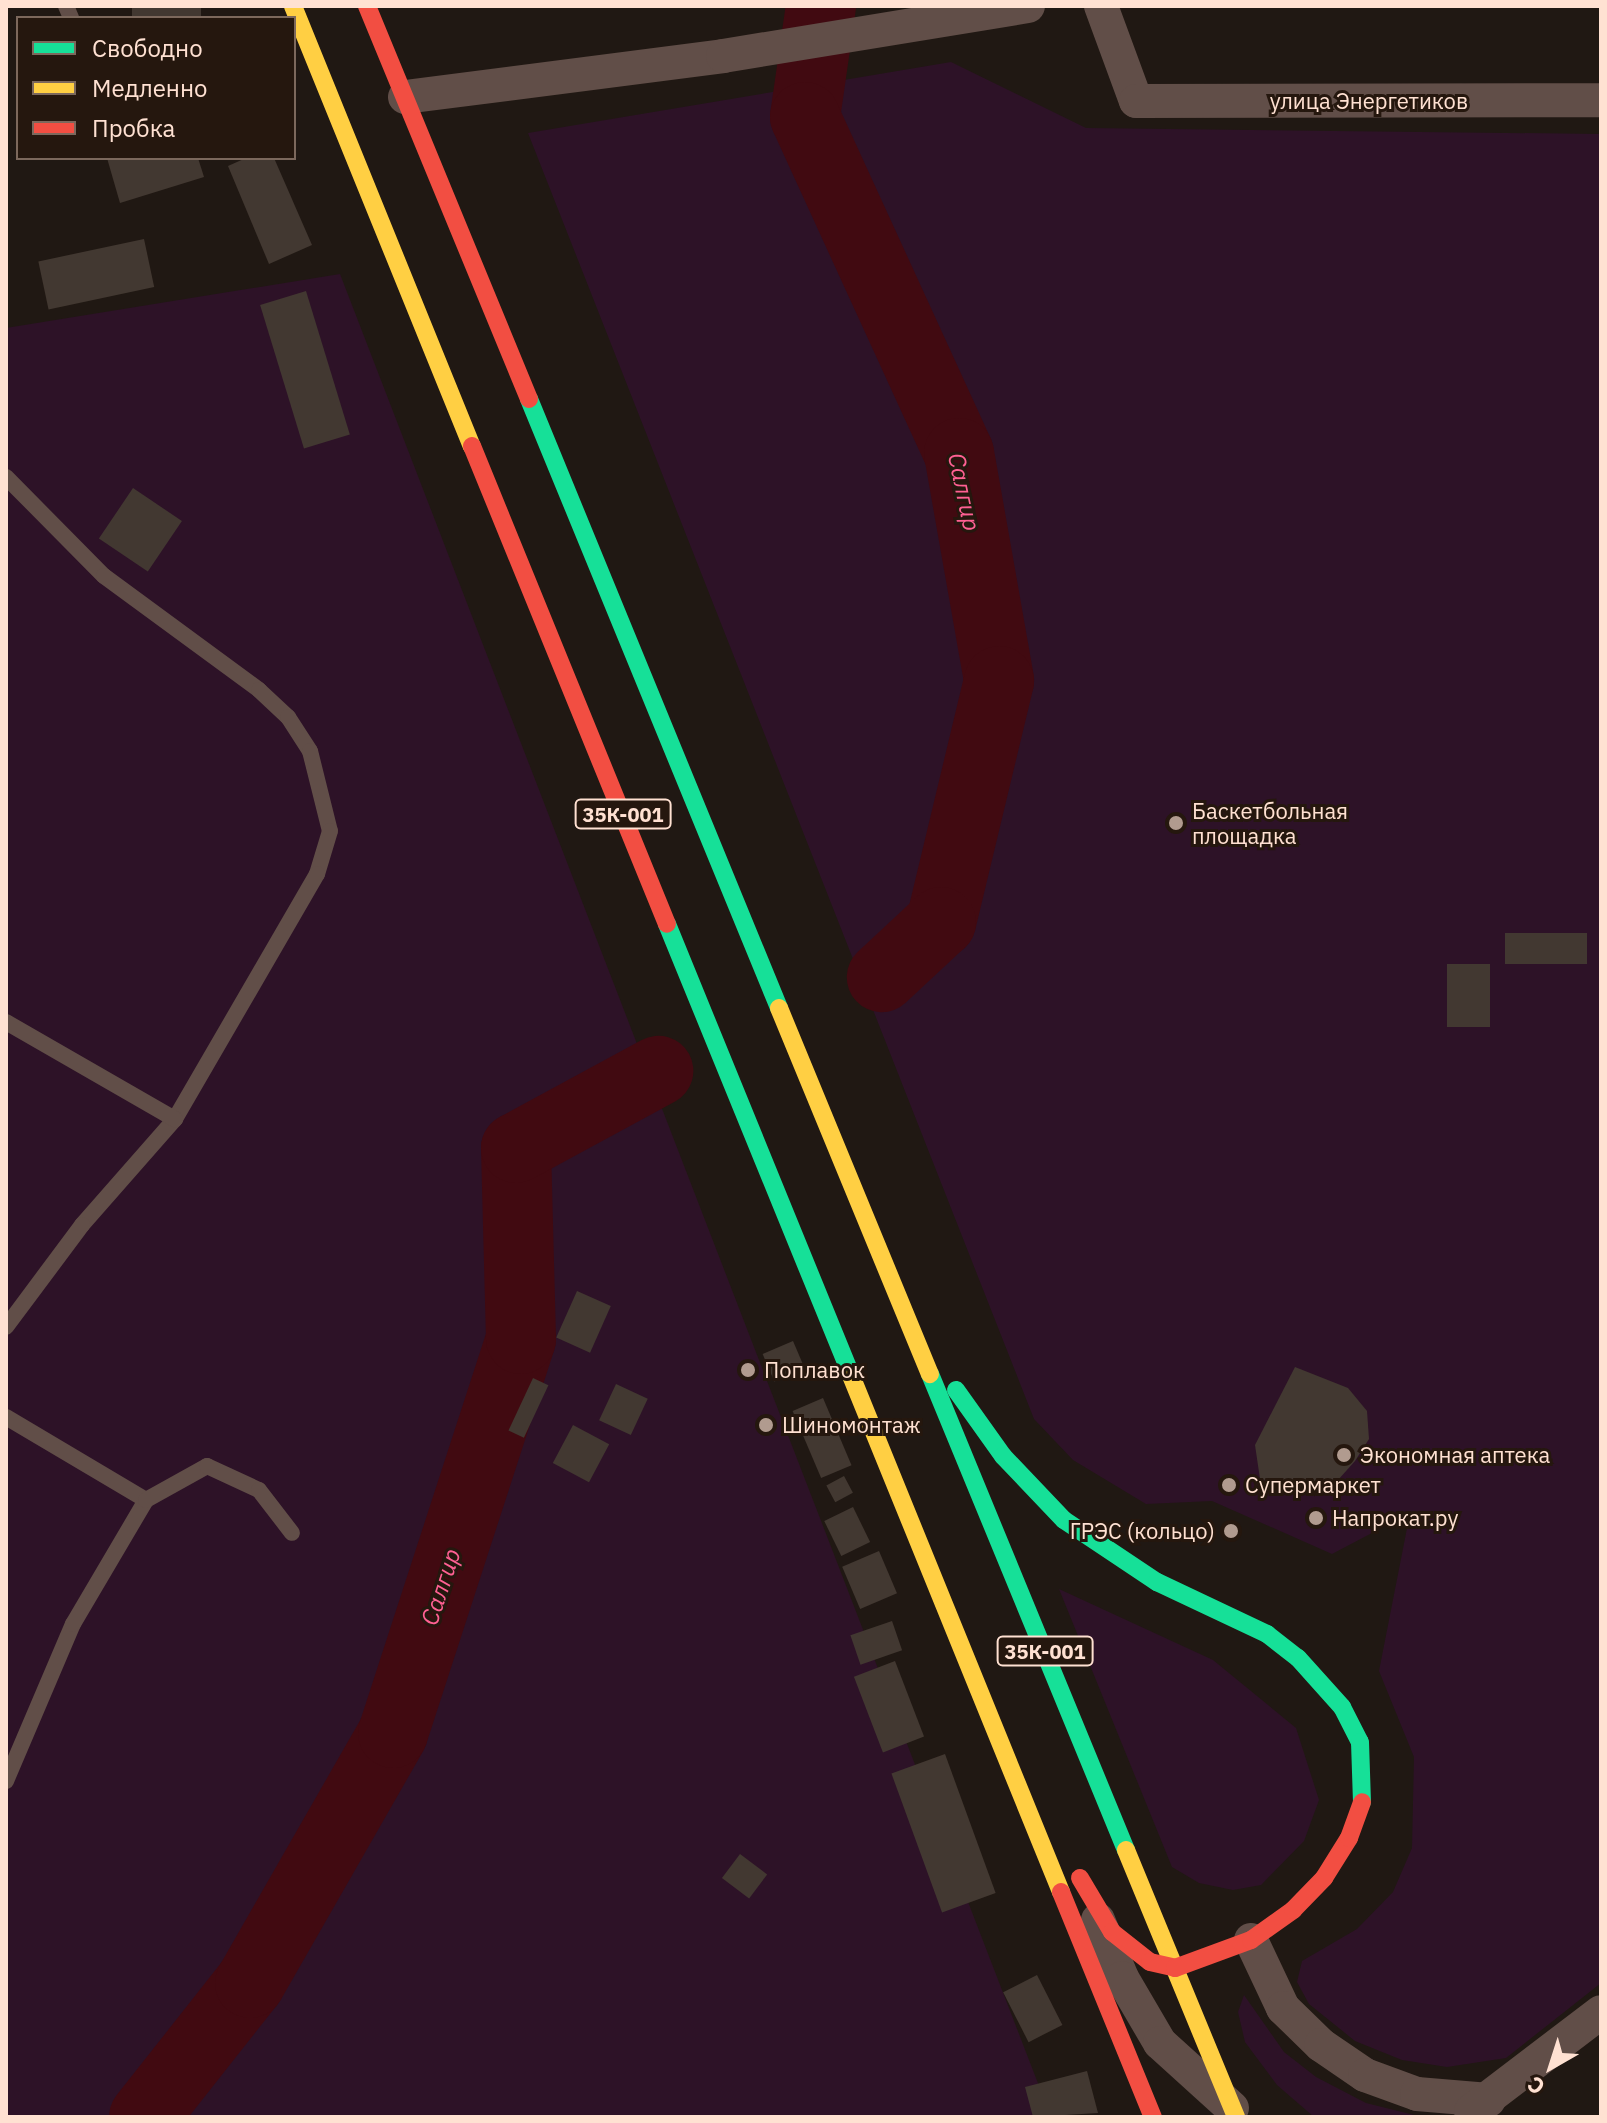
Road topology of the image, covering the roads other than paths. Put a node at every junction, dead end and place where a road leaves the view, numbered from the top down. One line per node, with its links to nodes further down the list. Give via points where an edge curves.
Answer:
1 (293, 6): 15 (main road, 35К-001)
2 (367, 6): 5 (main road, 35К-001)
3 (1028, 6): 5 (street, via 723,56)
4 (1101, 6): 6 (street, улица Энергетиков, via 1136,101)
5 (405, 97): 11 (main road, 35К-001)
6 (1601, 100)
7 (6, 477): 9 (lane, via 104,576 288,717 310,751 324,795 330,831 317,874)
8 (6, 1022): 9 (lane)
9 (175, 1119): 10 (lane, via 82,1225)
10 (6, 1327)
11 (915, 1334): 18 (main road, via 1003,1456 1064,1520 1157,1582 1267,1634 1298,1658 1342,1707 1360,1742 1363,1798 1349,1838 1304,1900); 19 (main road, 35К-001)
12 (6, 1417): 13 (lane)
13 (146, 1500): 14 (lane, via 207,1466 259,1490); 16 (lane, via 73,1624)
14 (292, 1533)
15 (952, 1622): 17 (main road); 23 (main road, 35К-001)
16 (6, 1781)
17 (1076, 1870): 19 (main road, via 1131,1951); 22 (street, via 1122,1978 1160,2043)
18 (1251, 1940): 19 (main road); 21 (street, via 1283,2008 1321,2045 1365,2075)
19 (1175, 1968): 22 (main road, 35К-001)
20 (1601, 2012): 21 (street)
21 (1478, 2113)
22 (1240, 2114)
23 (1153, 2117)

